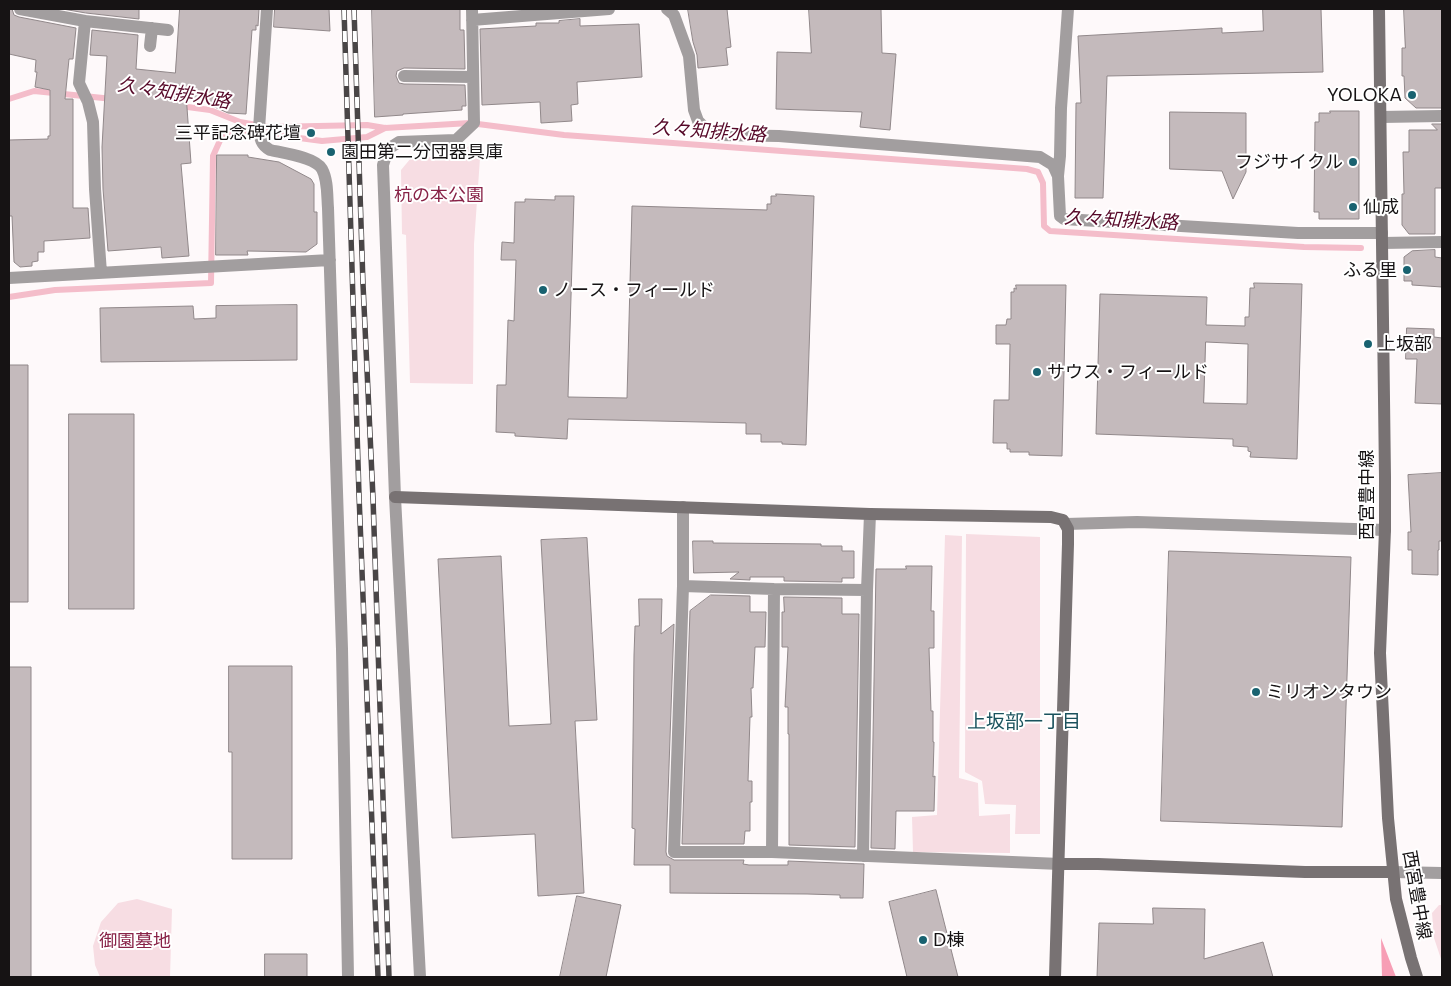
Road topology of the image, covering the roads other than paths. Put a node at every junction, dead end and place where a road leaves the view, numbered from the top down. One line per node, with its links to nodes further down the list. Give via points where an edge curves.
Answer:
1 (20, 9): 9 (street)
2 (267, 9): 20 (street, via 260,140 270,150 311,160 321,167 325,178)
3 (609, 9): 7 (street)
4 (668, 9): 17 (street, via 674,15 689,56 694,110 698,121 710,132 1040,157 1053,165)
5 (1068, 9): 17 (street)
6 (1379, 9): 16 (street, 西宮豊中線)
7 (582, 10): 8 (street)
8 (472, 14): 14 (street)
9 (85, 21): 10 (street); 21 (street, via 79,83 88,102 92,122)
10 (152, 28): 11 (street); 12 (street)
11 (168, 30)
12 (150, 46)
13 (404, 76): 14 (street)
14 (473, 76): 23 (street, via 474,123 456,140 399,142 388,149 383,165)
15 (1442, 116): 16 (street)
16 (1381, 117): 18 (street, 西宮豊中線)
17 (1058, 176): 18 (street, via 1060,216 1064,219)
18 (1382, 238): 19 (street); 27 (street, 西宮豊中線)
19 (1442, 242)
20 (330, 260): 21 (street); 36 (street)
21 (101, 273): 22 (street)
22 (9, 278)
23 (396, 497): 24 (street); 37 (street)
24 (682, 507): 25 (street); 28 (street)
25 (870, 514): 26 (street, via 1051,518 1063,520); 30 (street)
26 (1066, 524): 27 (street, via 1137,522); 33 (street)
27 (1385, 530): 34 (street, 西宮豊中線, via 1380,653 1388,818)
28 (683, 586): 29 (street); 31 (street, via 674,852)
29 (774, 589): 30 (street); 31 (street)
30 (867, 590): 32 (street)
31 (772, 852): 32 (street)
32 (863, 856): 33 (street)
33 (1060, 864): 34 (street); 38 (street)
34 (1394, 872): 35 (street); 39 (street, 西宮豊中線, via 1400,918)
35 (1442, 873)
36 (348, 977)
37 (420, 977)
38 (1055, 977)
39 (1417, 977)

